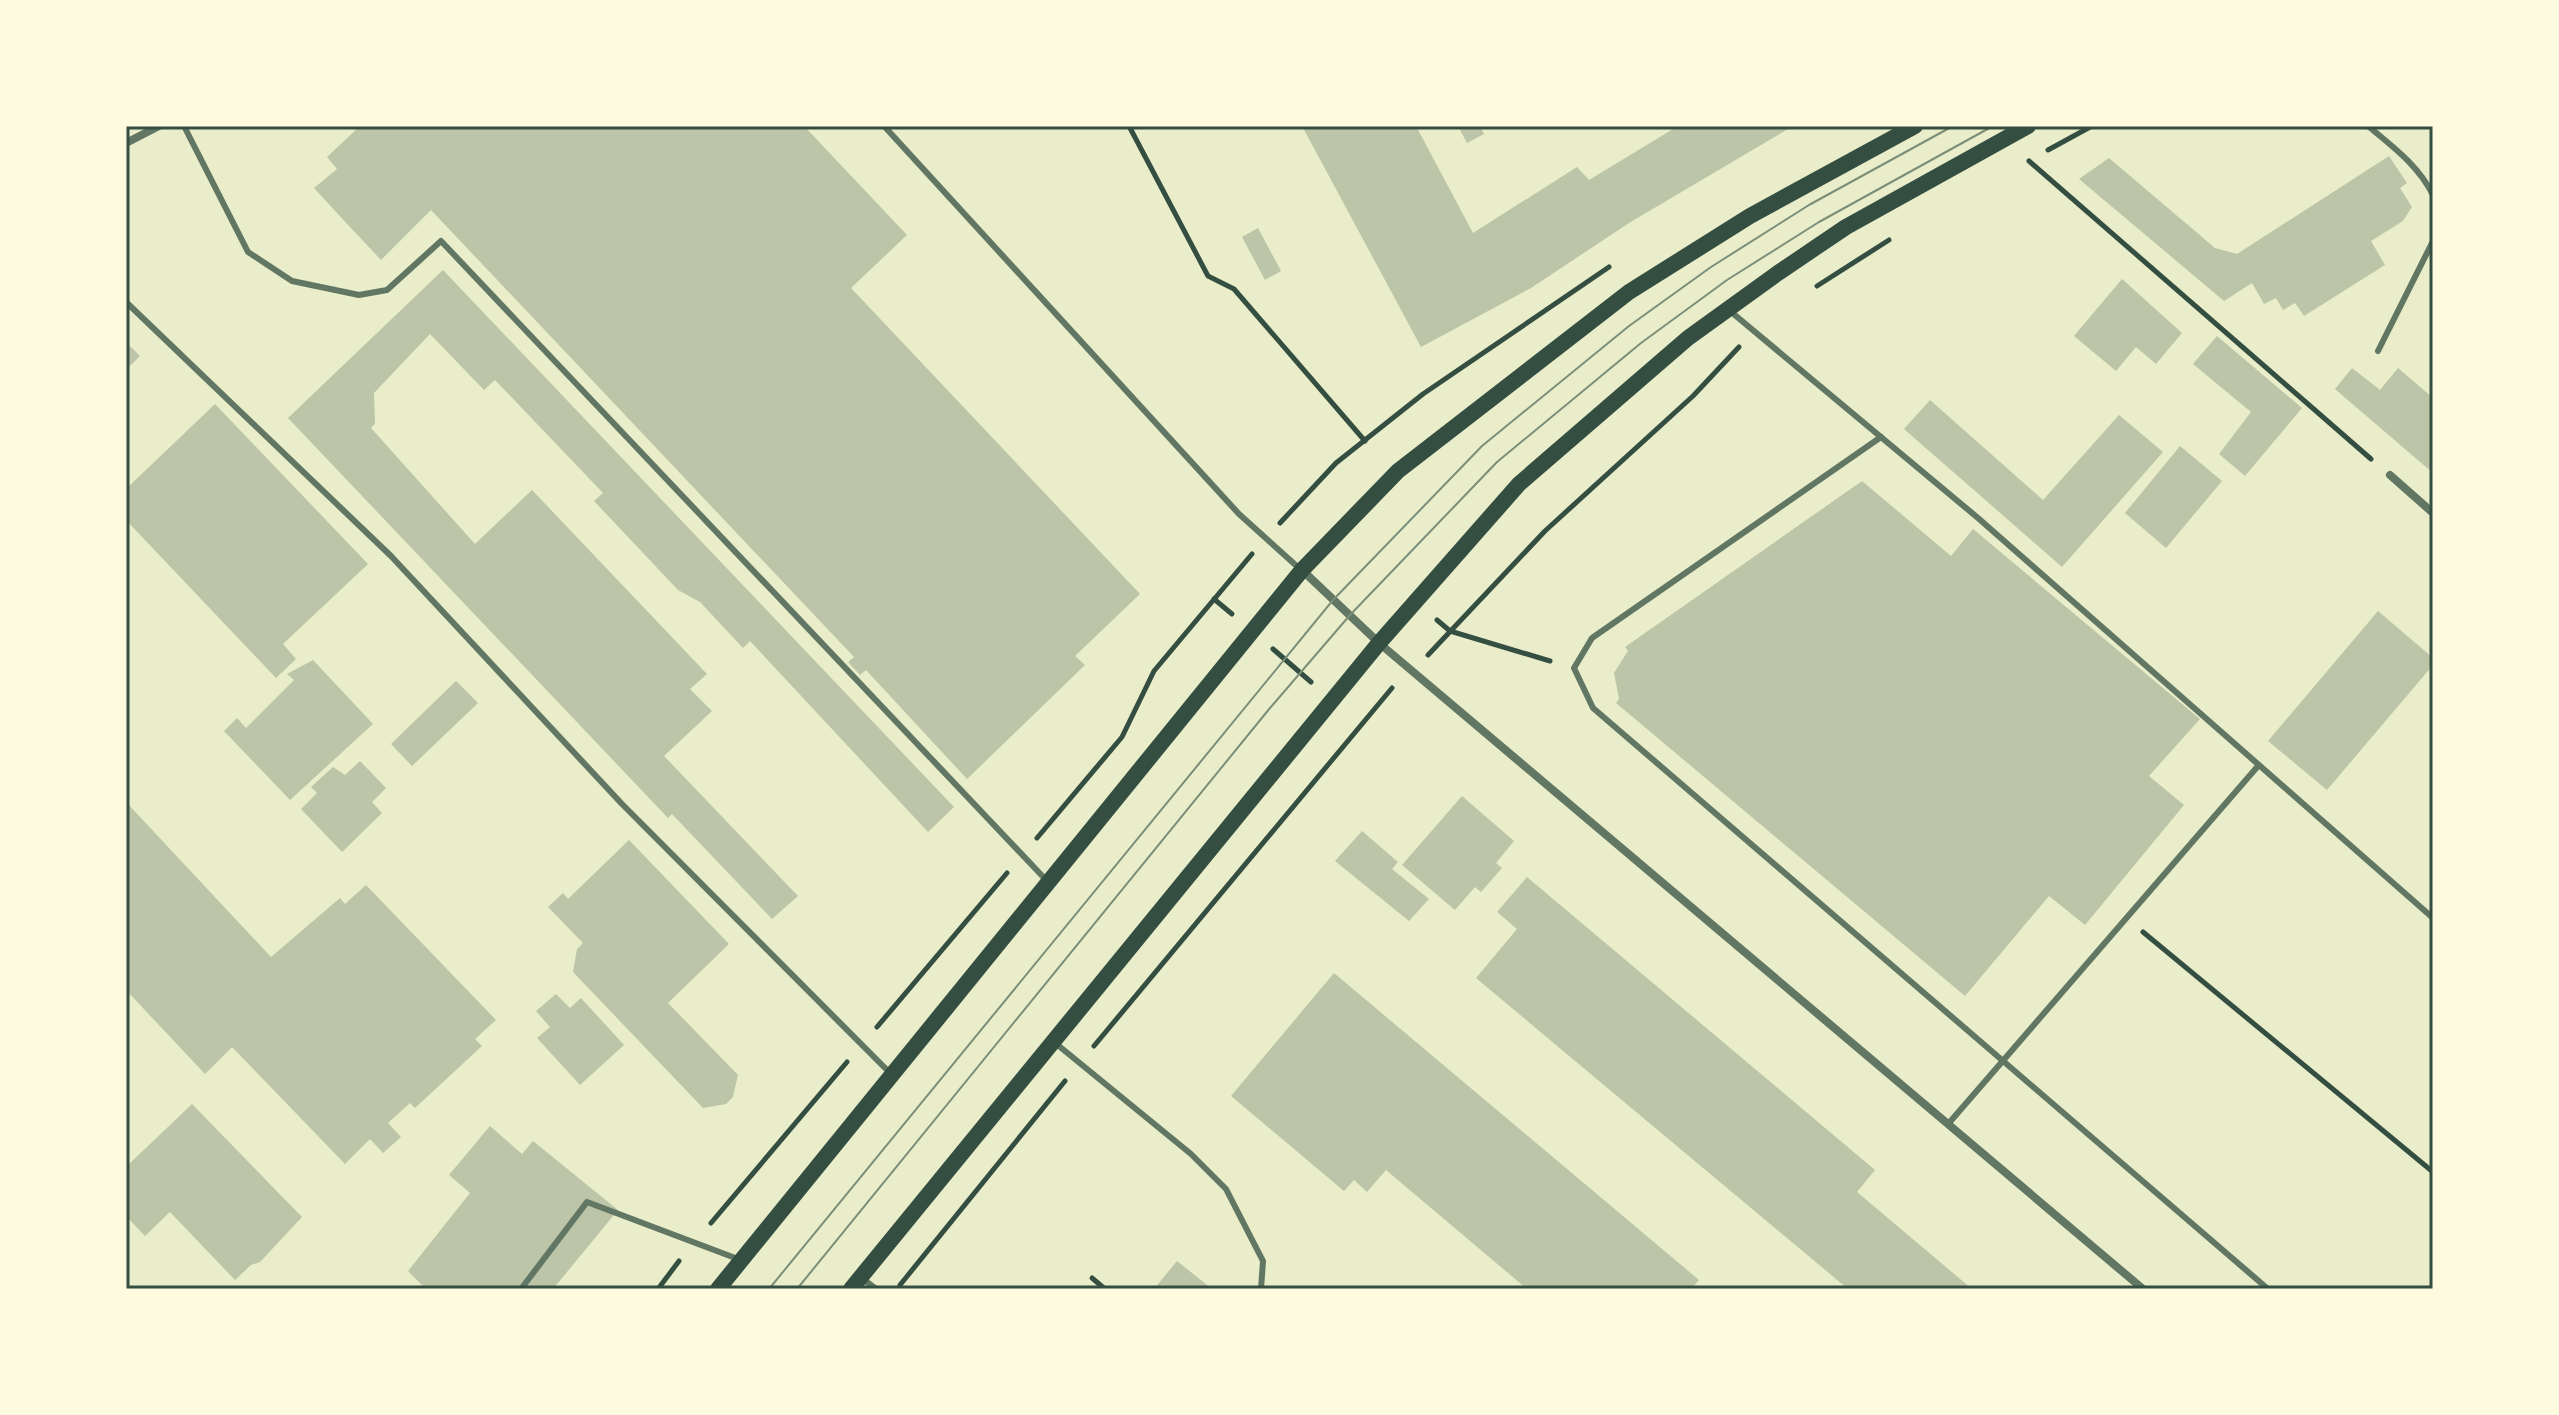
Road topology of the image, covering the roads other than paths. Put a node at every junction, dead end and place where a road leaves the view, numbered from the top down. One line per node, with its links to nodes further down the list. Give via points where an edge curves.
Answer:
1 (159, 126): 7 (street)
2 (184, 126): 19 (lane, via 248,252 292,281 359,295 387,290 441,241)
3 (884, 126): 16 (lane, via 1264,539)
4 (1915, 126): 16 (main road, via 1750,216 1629,292 1398,471)
5 (2028, 126): 11 (main road, via 1846,227)
6 (2368, 126): 8 (lane, via 2406,157)
7 (126, 143)
8 (2433, 195)
9 (2433, 241): 12 (lane)
10 (126, 302): 23 (lane, via 391,556 622,804)
11 (1729, 310): 13 (lane); 17 (main road, via 1688,338 1519,484)
12 (2378, 351)
13 (1881, 437): 18 (lane); 22 (lane, via 1592,638 1574,668 1593,708)
14 (2390, 475): 15 (street)
15 (2433, 513)
16 (1302, 570): 17 (street); 19 (main road)
17 (1379, 643): 21 (main road); 24 (street)
18 (2258, 766): 20 (lane); 22 (lane)
19 (1048, 882): 23 (main road)
20 (2433, 918)
21 (1054, 1042): 26 (main road); 31 (lane, via 1226,1189 1263,1261)
22 (2003, 1061): 24 (lane); 32 (lane)
23 (892, 1075): 25 (main road)
24 (1949, 1123): 27 (street)
25 (741, 1261): 28 (lane, via 587,1202); 29 (main road)
26 (856, 1283): 30 (lane)
27 (2137, 1287)
28 (521, 1289)
29 (718, 1289)
30 (876, 1289)
31 (1261, 1289)
32 (2268, 1289)

